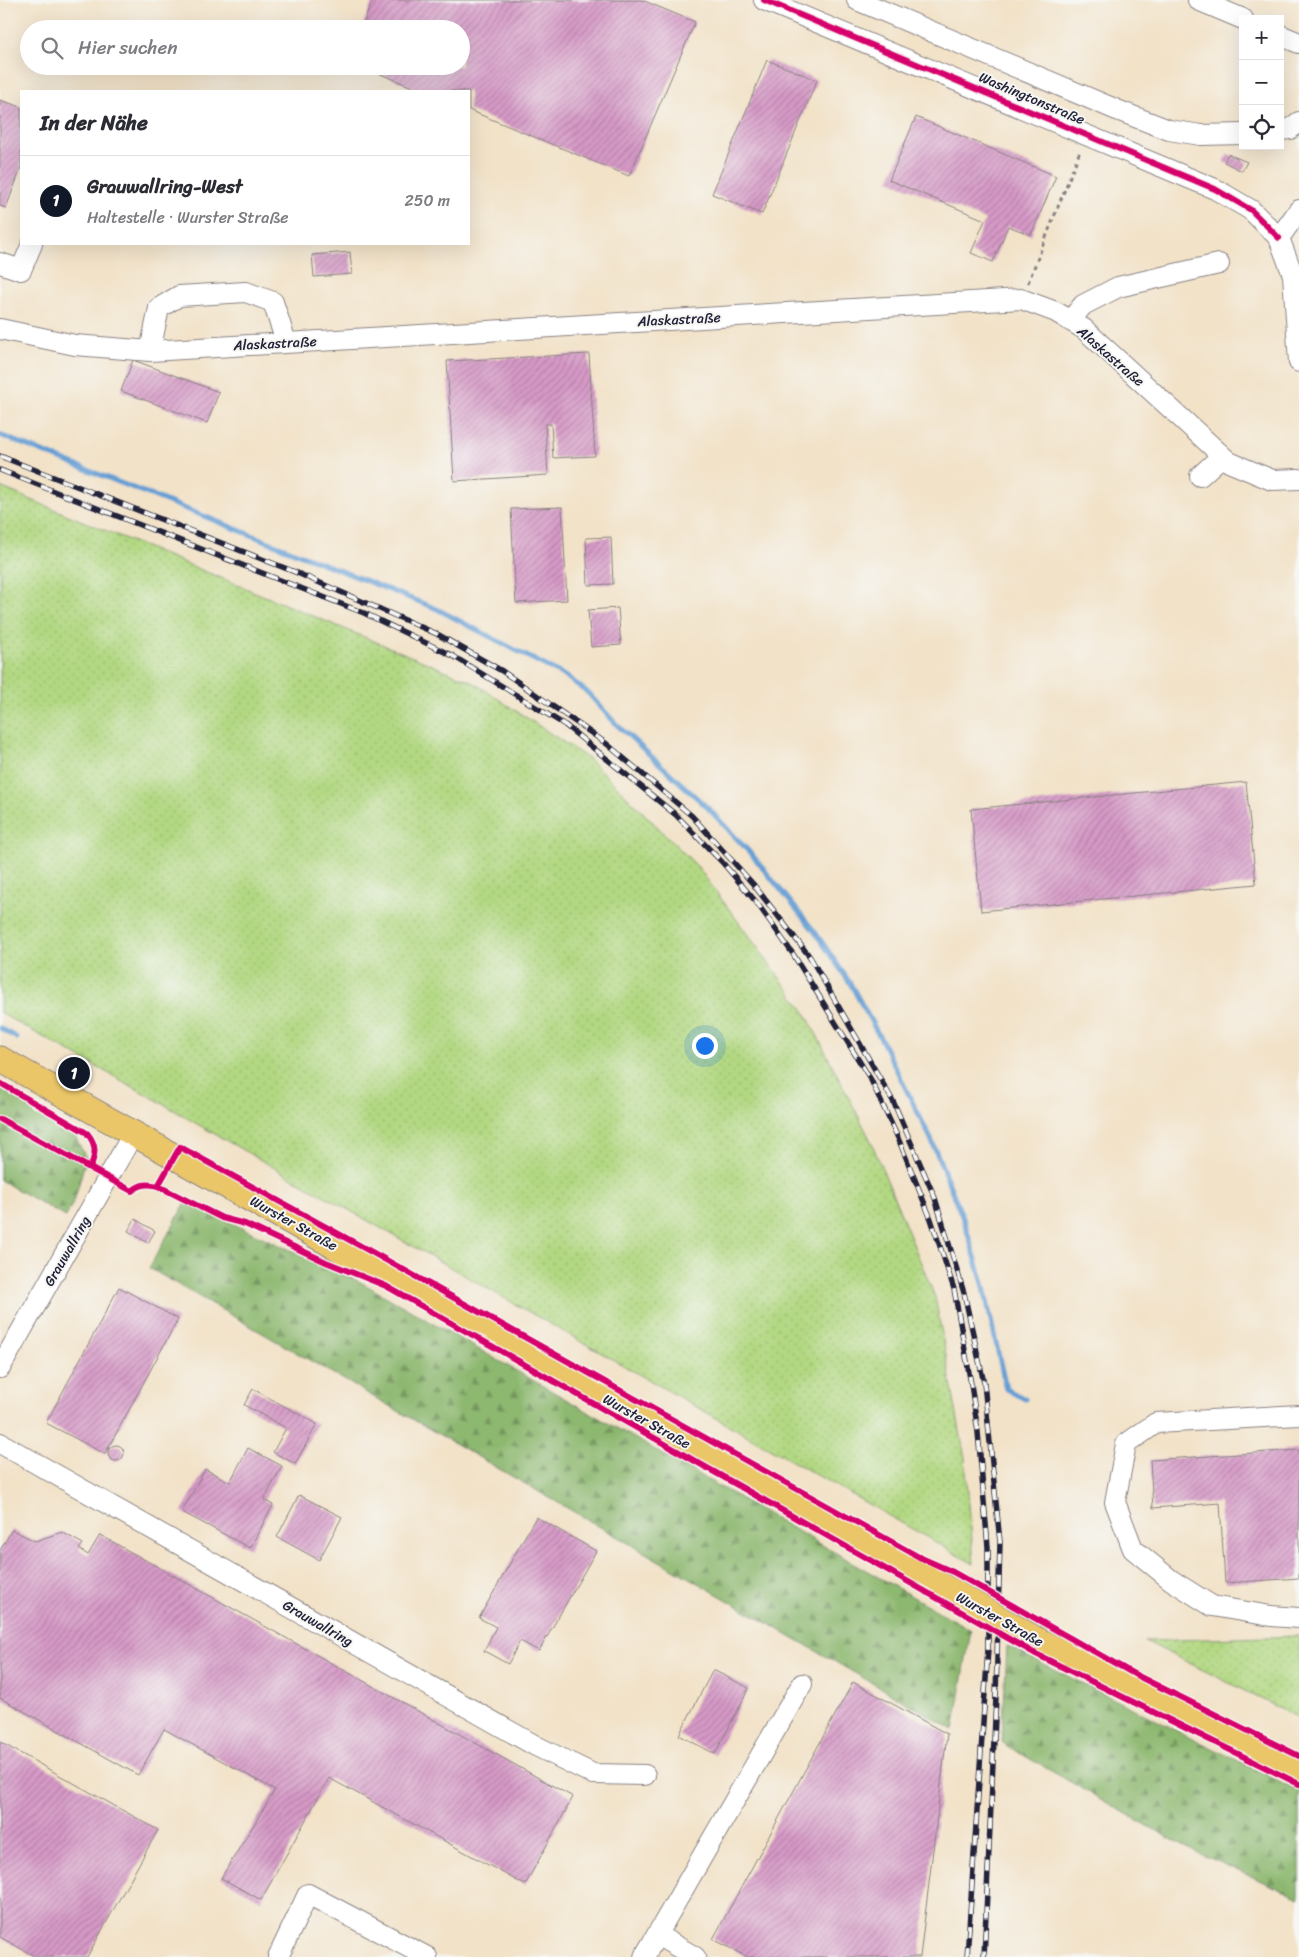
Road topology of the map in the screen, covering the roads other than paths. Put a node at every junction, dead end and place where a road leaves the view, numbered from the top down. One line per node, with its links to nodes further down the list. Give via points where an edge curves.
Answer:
1 (764, 0): 11 (street, Washingtonstraße, via 1215,189 1251,210)
2 (856, 0): 9 (street, via 1169,130 1201,135)
3 (1198, 0): 4 (street)
4 (1239, 17)
5 (1284, 37): 6 (street)
6 (1299, 43)
7 (1299, 122): 8 (street)
8 (1284, 130)
9 (1239, 134)
10 (1299, 210): 11 (street)
11 (1279, 238): 19 (street, via 1293,275)
12 (32, 245): 13 (street, via 21,270)
13 (0, 263)
14 (1219, 264): 15 (street, via 1118,288 1083,305)
15 (1070, 321): 17 (street, Alaskastraße, via 1021,299); 20 (street, Alaskastraße, via 1084,329)
16 (0, 329): 18 (street, Alaskastraße, via 75,346)
17 (286, 342): 18 (street, Alaskastraße); 18 (street, via 273,302 246,292 179,296 159,308)
18 (150, 350)
19 (1299, 362)
20 (1222, 456): 21 (street); 22 (street, Alaskastraße, via 1272,480)
21 (1200, 476)
22 (1299, 479)
23 (0, 1059): 24 (main road, Wurster Straße)
24 (133, 1134): 25 (street, Grauwallring); 30 (main road, Wurster Straße, bridge, via 1041,1642)
25 (0, 1368)
26 (1299, 1416): 28 (street, via 1156,1423 1126,1444 1115,1502 1132,1549 1170,1580 1212,1606)
27 (0, 1442): 31 (street, Grauwallring, via 536,1746 592,1774)
28 (1299, 1618)
29 (802, 1684): 32 (street)
30 (1299, 1772)
31 (645, 1775)
32 (657, 1935): 35 (street); 36 (street)
33 (278, 1957): 34 (street, via 308,1894)
34 (427, 1957)
35 (644, 1957)
36 (695, 1957)

